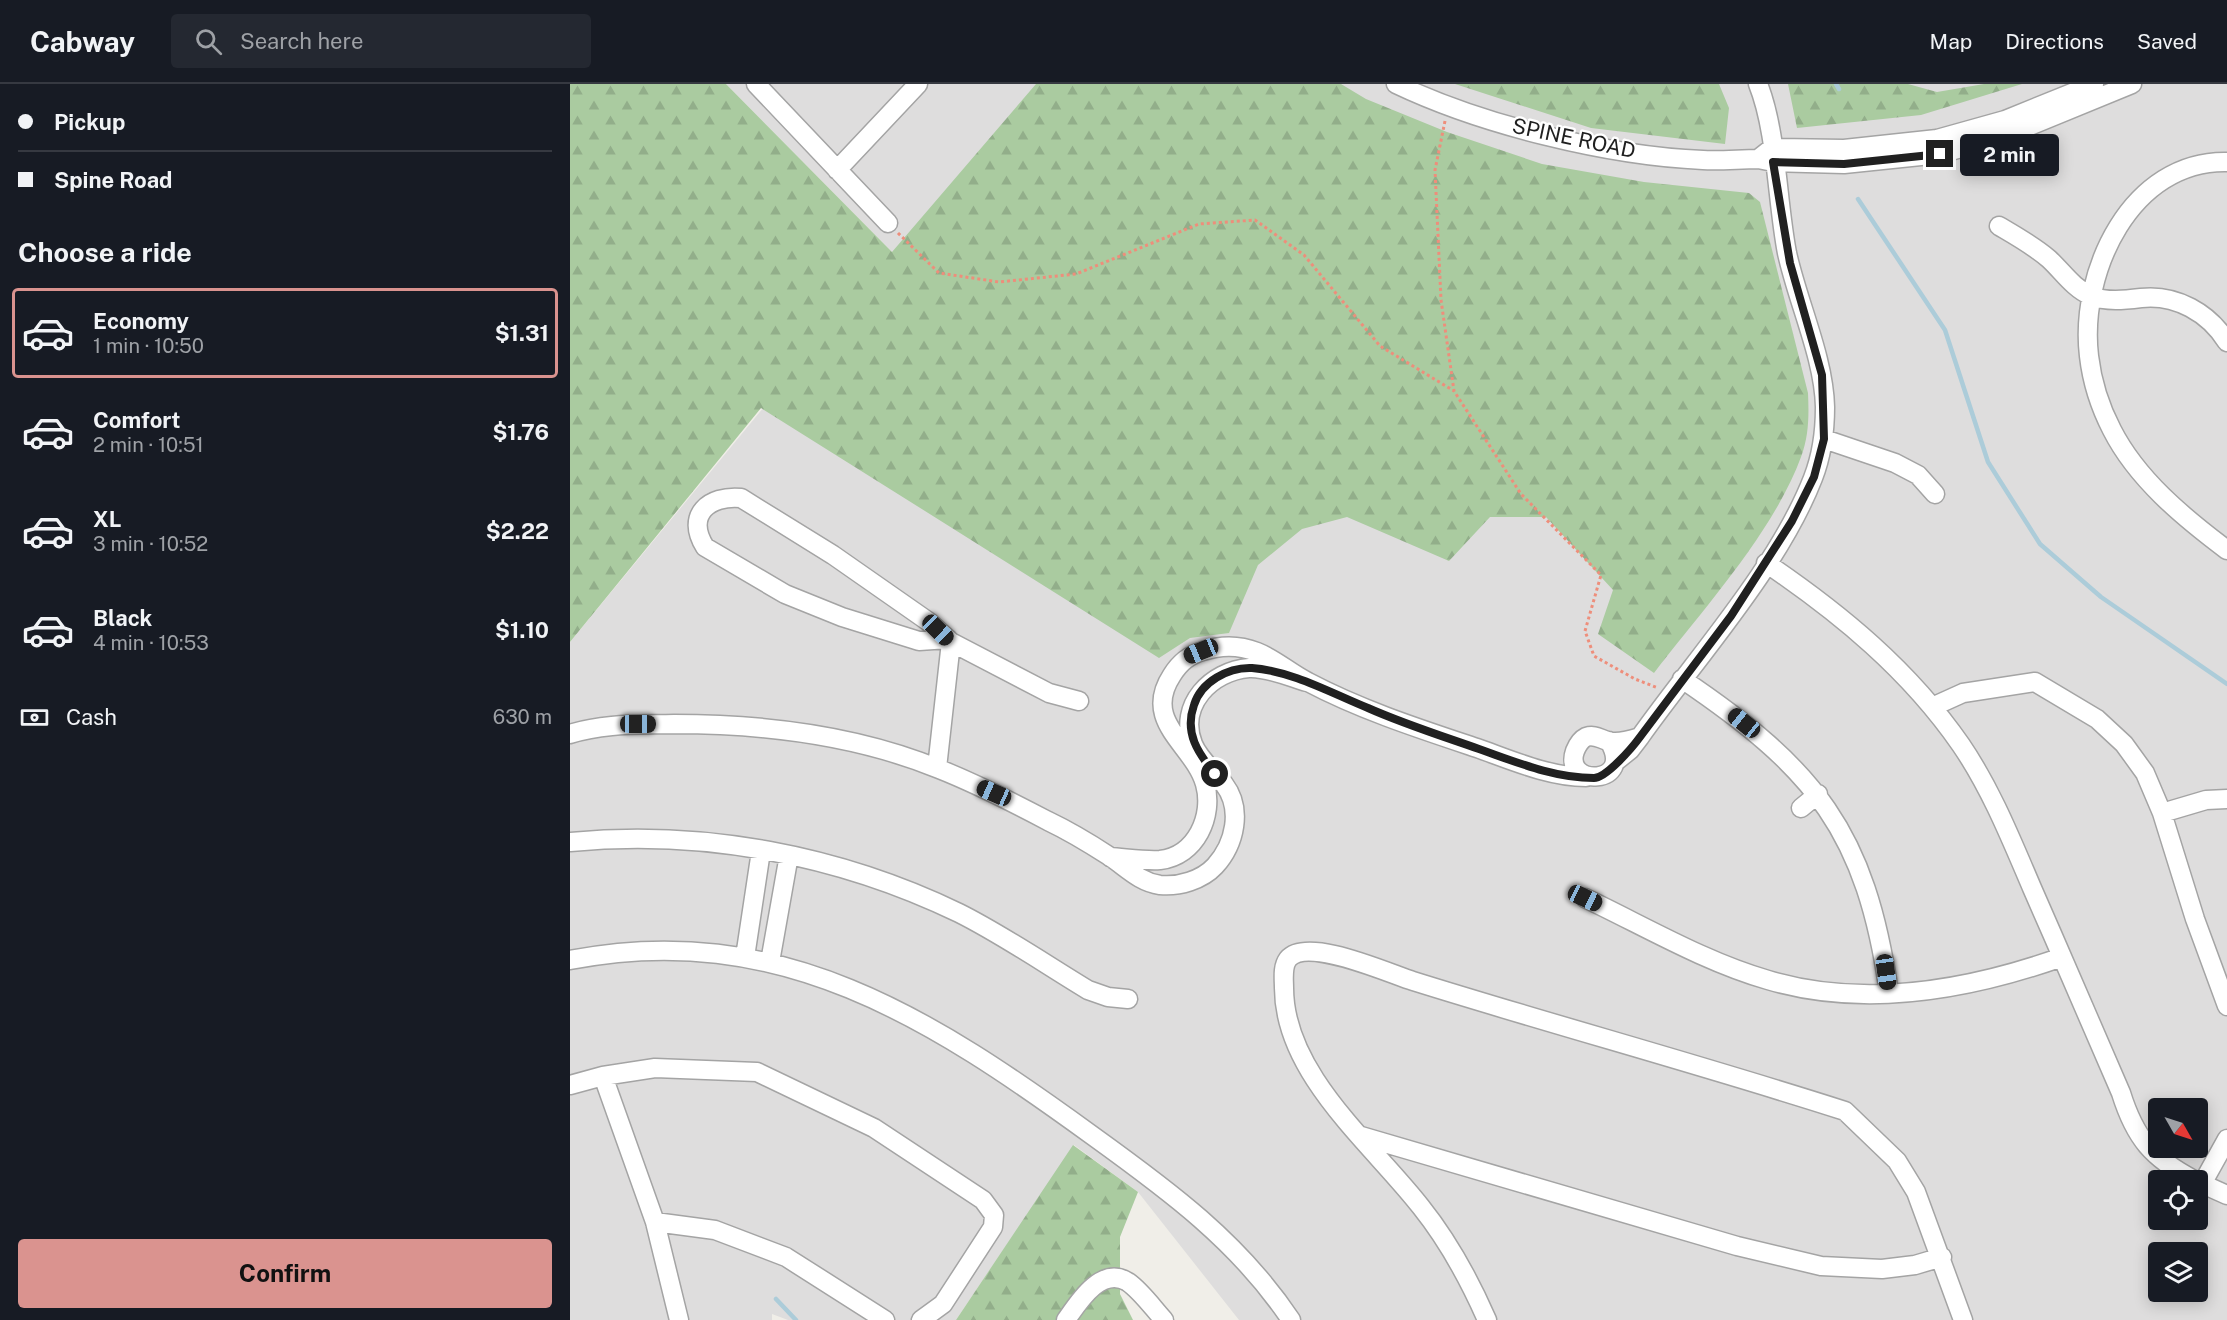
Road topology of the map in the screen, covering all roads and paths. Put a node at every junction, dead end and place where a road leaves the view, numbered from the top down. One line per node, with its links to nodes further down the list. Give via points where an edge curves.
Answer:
1 (756, 84): 10 (street)
2 (918, 84): 10 (street)
3 (1396, 84): 7 (street, SPINE ROAD)
4 (1758, 84): 8 (street)
5 (2094, 84): 8 (street, SPINE ROAD, via 2005,120 1937,139)
6 (2132, 84): 8 (street, SPINE ROAD, via 2010,134 1940,154 1844,164)
7 (1448, 107): 8 (street, SPINE ROAD, via 1634,153 1704,160); 15 (path, via 1435,170 1441,300)
8 (1768, 156): 16 (street, via 1790,263 1822,375)
9 (2225, 156): 13 (street, via 2180,170 2142,196 2109,243)
10 (837, 170): 11 (street)
11 (888, 223): 15 (path, via 939,273 999,282 1076,274 1199,224 1255,220 1304,255 1380,346)
12 (1999, 226): 13 (street, via 2038,250)
13 (2091, 296): 14 (street, via 2127,301 2163,298 2185,304 2204,315); 18 (street, via 2089,355 2096,394 2112,431 2164,498)
14 (2227, 342)
15 (1454, 391): 22 (path, via 1521,494 1601,575 1585,631 1594,656 1635,679)
16 (1824, 439): 17 (street, via 1895,463 1918,475); 19 (street, via 1814,477)
17 (1935, 494)
18 (2227, 550)
19 (1766, 562): 22 (street, via 1731,616); 24 (street, via 1856,629)
20 (949, 641): 20 (street, via 929,622 833,555 741,498 724,496 703,509 697,535 705,547 785,594 880,631 920,640); 23 (street, via 1049,693); 30 (street)
21 (1307, 682): 31 (street, via 1443,737); 40 (street, via 1256,651 1239,647 1220,646 1186,658 1166,684 1165,716 1168,728 1205,783 1206,815 1201,830 1178,855 1142,860); 40 (street, via 1251,668 1218,677 1196,698 1190,725 1193,744 1225,785 1234,813 1231,843 1213,868 1182,884 1164,885 1136,877)
22 (1677, 686): 26 (street); 33 (street, via 1759,736)
23 (1079, 701)
24 (1932, 707): 36 (street, via 1963,693 2035,682 2097,719 2124,744 2145,773); 43 (street, via 1988,788)
25 (570, 734): 30 (street, via 614,725 757,727 819,735)
26 (1640, 737): 27 (street); 29 (street)
27 (1609, 741): 28 (street, via 1598,736 1586,737 1577,744); 29 (street)
28 (1573, 755): 31 (street); 32 (street, via 1576,768)
29 (1614, 762): 32 (street, via 1603,776)
30 (937, 768): 40 (street, via 1057,825)
31 (1546, 771): 32 (street)
32 (1586, 777)
33 (1818, 794): 35 (street); 46 (street, via 1857,861 1883,951)
34 (2227, 799): 36 (street, via 2206,800)
35 (1801, 808)
36 (2162, 813): 48 (street)
37 (570, 843): 38 (street, via 623,837 673,838)
38 (761, 851): 39 (street); 42 (street)
39 (789, 855): 45 (street); 47 (street, via 910,891 960,913 1088,990)
40 (1110, 857)
41 (1585, 898): 46 (street, via 1766,980 1845,995)
42 (745, 957): 44 (street, via 650,951); 45 (street)
43 (2062, 957): 46 (street, via 1968,985); 53 (street, via 2129,1119 2141,1140)
44 (570, 960)
45 (770, 962): 64 (street, via 836,982 901,1011 1023,1087 1171,1193 1222,1237 1268,1287)
46 (1889, 993)
47 (1128, 999)
48 (2227, 1006)
49 (603, 1076): 50 (street); 57 (street); 61 (street, via 655,1068 757,1072 874,1128 983,1200 994,1215 993,1227 943,1304)
50 (570, 1086)
51 (1361, 1136): 58 (street, via 1737,1246 1821,1266 1882,1269); 58 (street, via 1333,1105 1292,1035 1284,1003 1284,970 1287,960 1303,952 1336,954 1412,981 1845,1111 1897,1161 1916,1192); 65 (street, via 1422,1207 1464,1267)
52 (2227, 1139): 54 (street)
53 (2176, 1170)
54 (2206, 1170)
55 (2208, 1186): 56 (street)
56 (2227, 1195)
57 (655, 1222): 59 (street); 60 (street, via 715,1230 786,1257)
58 (1942, 1257): 66 (street)
59 (680, 1320)
60 (885, 1320)
61 (921, 1320)
62 (1066, 1320): 63 (street, via 1089,1288 1110,1279 1127,1281)
63 (1164, 1320)
64 (1290, 1320)
65 (1487, 1320)
66 (1963, 1320)

